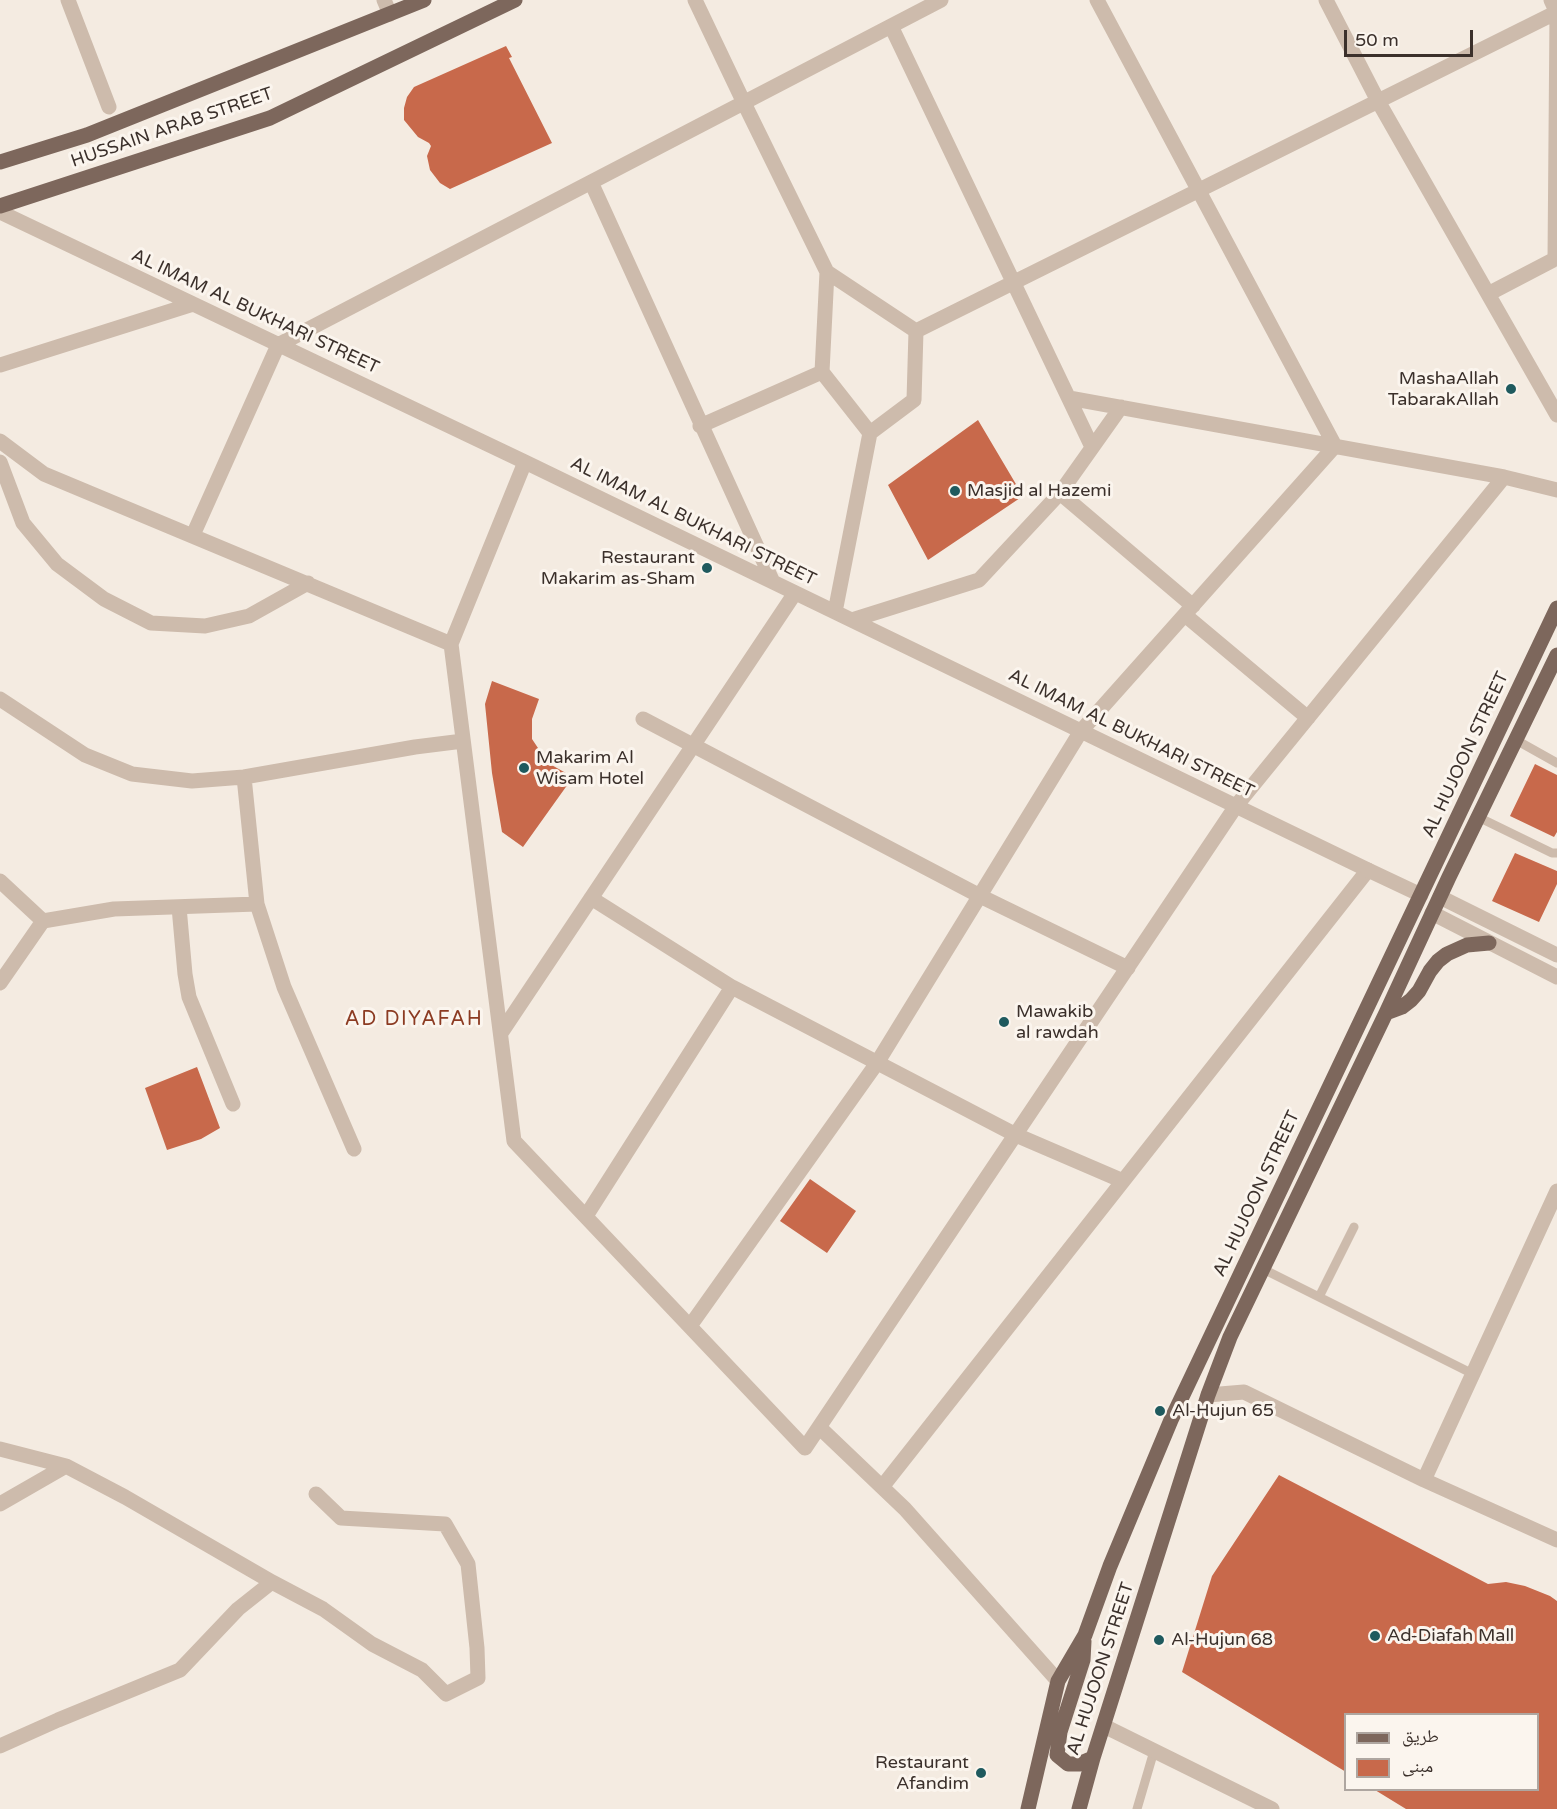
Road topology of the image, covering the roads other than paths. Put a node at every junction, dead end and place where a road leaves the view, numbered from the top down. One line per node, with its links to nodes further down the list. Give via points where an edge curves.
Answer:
1 (68, 0): 14 (street)
2 (424, 0): 9 (main road, HUSSAIN ARAB STREET)
3 (515, 0): 18 (main road, HUSSAIN ARAB STREET, via 270,118)
4 (696, 0): 13 (street)
5 (941, 0): 11 (street)
6 (1097, 0): 17 (street)
7 (1326, 0): 12 (street)
8 (1551, 0): 10 (street)
9 (387, 7): 15 (main road, HUSSAIN ARAB STREET, via 87,135)
10 (1557, 12): 12 (street); 20 (street)
11 (891, 26): 13 (street); 22 (street)
12 (1378, 101): 17 (street); 23 (street)
13 (744, 103): 16 (street); 21 (street)
14 (109, 107)
15 (0, 162)
16 (591, 182): 26 (street); 32 (street)
17 (1198, 190): 22 (street); 35 (street)
18 (0, 206)
19 (0, 212): 24 (street, AL IMAM AL BUKHARI STREET)
20 (1556, 259): 23 (street)
21 (827, 272): 25 (street); 28 (street)
22 (1014, 282): 25 (street); 29 (street)
23 (1488, 294): 31 (street)
24 (193, 304): 26 (street, AL IMAM AL BUKHARI STREET); 27 (street)
25 (916, 331): 33 (street, via 914,400)
26 (278, 345): 38 (street, AL IMAM AL BUKHARI STREET); 42 (street)
27 (0, 365)
28 (822, 372): 32 (street); 33 (street)
29 (1069, 398): 30 (street); 36 (street)
30 (1121, 407): 35 (street); 36 (street)
31 (1557, 414)
32 (700, 426): 43 (street)
33 (870, 433): 48 (street)
34 (0, 441): 42 (street, via 44,474)
35 (1335, 446): 39 (street); 47 (street)
36 (1092, 447): 41 (street)
37 (0, 462): 44 (street, via 22,523 57,564 104,599 151,623 205,626 249,616)
38 (525, 462): 43 (street, AL IMAM AL BUKHARI STREET); 50 (street)
39 (1504, 477): 40 (street); 53 (street)
40 (1557, 490)
41 (1060, 493): 47 (street); 49 (street, via 979,580)
42 (193, 535): 44 (street)
43 (772, 582): 45 (street, AL IMAM AL BUKHARI STREET)
44 (308, 583): 50 (street)
45 (795, 593): 48 (street, AL IMAM AL BUKHARI STREET); 58 (street)
46 (1557, 608): 66 (main road, AL HUJOON STREET)
47 (1189, 610): 53 (street); 55 (street)
48 (835, 612): 49 (street, AL IMAM AL BUKHARI STREET)
49 (852, 620): 55 (street, AL IMAM AL BUKHARI STREET)
50 (451, 644): 57 (street)
51 (1557, 655): 56 (main road, AL HUJOON STREET)
52 (0, 699): 60 (street, via 85,754 132,774 192,781)
53 (1308, 718): 61 (street)
54 (643, 719): 58 (street)
55 (1081, 731): 61 (street, AL IMAM AL BUKHARI STREET); 67 (street)
56 (1516, 740): 59 (lane); 62 (main road, AL HUJOON STREET)
57 (463, 741): 60 (street); 81 (street)
58 (691, 746): 67 (street); 69 (street)
59 (1557, 763)
60 (244, 777): 70 (street)
61 (1236, 806): 64 (street, AL IMAM AL BUKHARI STREET); 76 (street)
62 (1478, 817): 63 (lane); 68 (main road, AL HUJOON STREET)
63 (1557, 854)
64 (1368, 870): 66 (street, AL IMAM AL BUKHARI STREET); 86 (street)
65 (0, 881): 73 (street)
66 (1420, 895): 104 (main road, AL HUJOON STREET, via 1171,1420)
67 (980, 896): 76 (street); 82 (street)
68 (1440, 897): 72 (main road, AL HUJOON STREET); 75 (street)
69 (591, 898): 79 (street); 81 (street)
70 (257, 904): 71 (street); 85 (street, via 284,987)
71 (179, 907): 73 (street, via 114,909); 83 (street, via 189,997)
72 (1431, 913): 74 (street); 80 (main road, AL HUJOON STREET)
73 (43, 921): 78 (street)
74 (1489, 943): 77 (street); 80 (main road, via 1467,945 1448,954 1430,971 1411,1000)
75 (1557, 955)
76 (1128, 968): 84 (street)
77 (1557, 977)
78 (0, 982)
79 (732, 987): 82 (street); 88 (street)
80 (1386, 1013): 90 (main road, AL HUJOON STREET)
81 (501, 1032): 88 (street, via 514,1141)
82 (877, 1063): 84 (street); 92 (street)
83 (232, 1104)
84 (1016, 1135): 86 (street); 95 (street)
85 (354, 1149)
86 (1123, 1181): 99 (street)
87 (1556, 1196): 93 (street)
88 (586, 1216): 92 (street)
89 (1354, 1227): 91 (lane)
90 (1263, 1269): 91 (lane); 94 (main road, AL HUJOON STREET, via 1230,1337)
91 (1319, 1297): 93 (lane)
92 (690, 1326): 95 (street, via 805,1448)
93 (1473, 1374): 98 (street)
94 (1208, 1395): 98 (street, via 1244,1392); 106 (main road, AL HUJOON STREET)
95 (819, 1427): 99 (street)
96 (0, 1449): 97 (street)
97 (66, 1466): 101 (street); 103 (street)
98 (1424, 1479): 102 (street)
99 (882, 1487): 105 (street)
100 (316, 1494): 103 (street, via 341,1518 445,1524 468,1564 478,1678 446,1694 422,1670)
101 (0, 1504)
102 (1557, 1540)
103 (272, 1582): 107 (street, via 238,1609 180,1670)
104 (1085, 1635): 105 (main road, AL HUJOON STREET); 109 (main road, via 1083,1660 1060,1732 1057,1755 1068,1764)
105 (1058, 1681): 110 (main road, AL HUJOON STREET)
106 (1104, 1726): 108 (street); 109 (main road, AL HUJOON STREET)
107 (0, 1746)
108 (1154, 1751): 112 (lane); 113 (street)
109 (1093, 1758): 111 (main road, AL HUJOON STREET)
110 (1028, 1809)
111 (1079, 1809)
112 (1137, 1809)
113 (1272, 1809)

